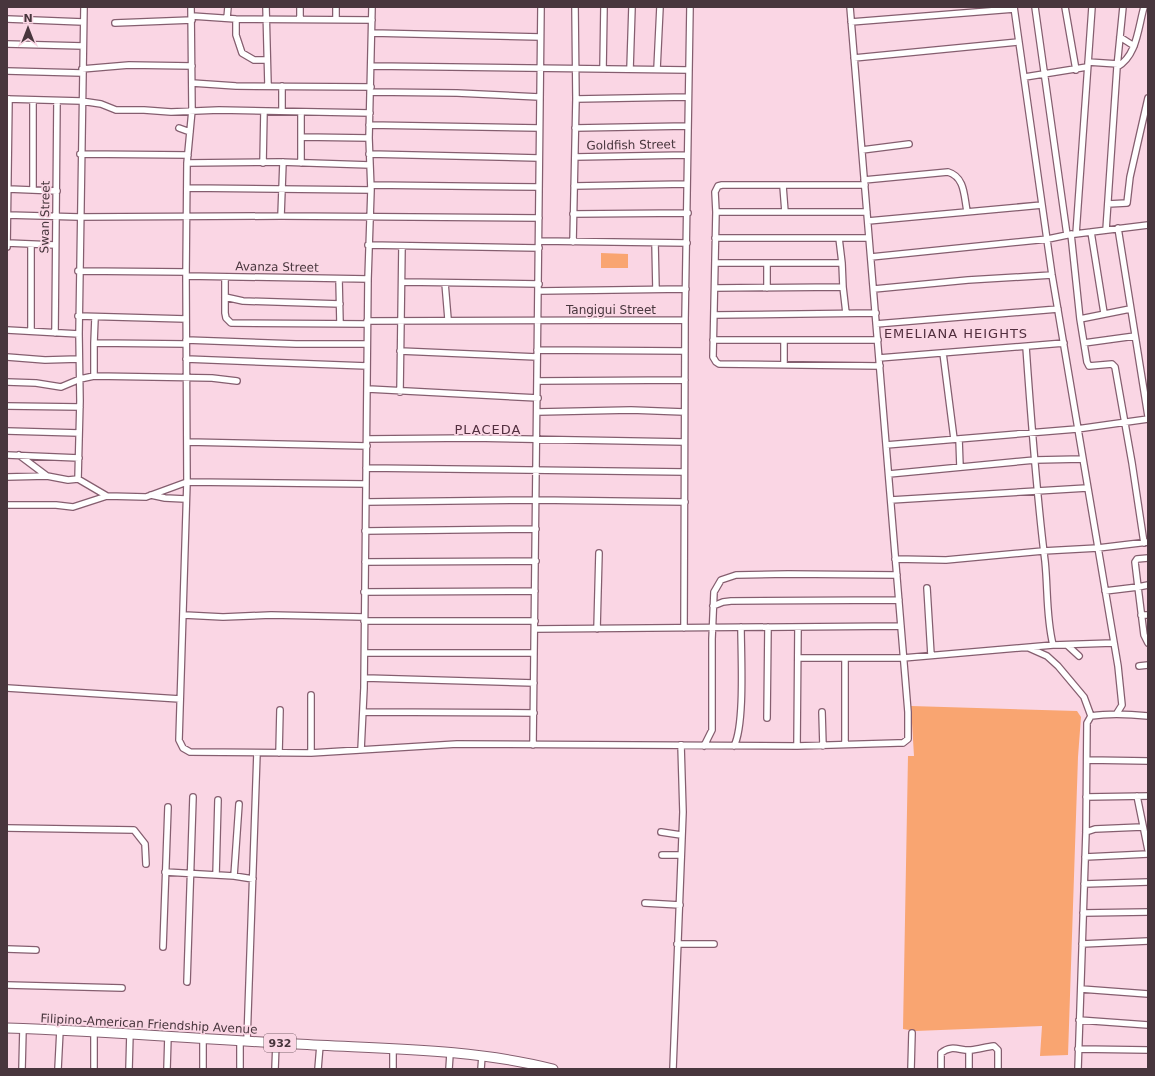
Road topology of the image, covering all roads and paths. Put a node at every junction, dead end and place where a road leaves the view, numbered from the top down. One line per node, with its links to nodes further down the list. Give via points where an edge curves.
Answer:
1 (84, 7): 29 (street)
2 (191, 7): 21 (street)
3 (228, 7): 22 (street)
4 (266, 7): 23 (street)
5 (300, 7): 26 (street)
6 (336, 7): 27 (street)
7 (372, 7): 28 (street)
8 (541, 7): 33 (street)
9 (575, 7): 46 (street)
10 (604, 7): 47 (street)
11 (632, 7): 48 (street)
12 (660, 7): 49 (street)
13 (690, 7): 50 (street)
14 (850, 7): 30 (street)
15 (1035, 7): 54 (street)
16 (1065, 7): 51 (street)
17 (1092, 7): 41 (street)
18 (1123, 7): 34 (street)
19 (1144, 7): 38 (street)
20 (1014, 8): 30 (street); 35 (street)
21 (192, 18): 22 (street); 31 (street); 42 (street)
22 (227, 18): 25 (street)
23 (267, 18): 25 (street); 26 (street); 40 (street)
24 (7, 19): 29 (street)
25 (236, 19): 40 (street, via 236,35 242,53 254,60)
26 (300, 19): 27 (street)
27 (336, 19): 28 (street)
28 (372, 20): 32 (street)
29 (83, 22): 37 (street)
30 (851, 22): 39 (street)
31 (115, 23)
32 (372, 34): 33 (street); 43 (street)
33 (540, 36): 45 (street)
34 (1120, 37): 38 (street); 44 (street)
35 (1019, 42): 39 (street); 55 (street)
36 (7, 44): 37 (street)
37 (83, 46): 53 (street)
38 (1134, 46): 44 (street, via 1124,63)
39 (854, 58): 83 (street)
40 (267, 60): 57 (street)
41 (1088, 65): 44 (street); 51 (street); 126 (street)
42 (192, 66): 53 (street, via 129,65); 56 (street)
43 (372, 66): 45 (street); 59 (street)
44 (1117, 66): 106 (street)
45 (540, 67): 46 (street); 60 (street)
46 (576, 69): 47 (street); 64 (street)
47 (603, 69): 48 (street)
48 (630, 69): 49 (street)
49 (657, 69): 50 (street)
50 (688, 70): 61 (street)
51 (1076, 70): 54 (street)
52 (7, 71): 53 (street)
53 (82, 71): 66 (street)
54 (1043, 74): 55 (street); 126 (street)
55 (1025, 77): 107 (street)
56 (192, 84): 57 (street); 68 (street)
57 (268, 85): 58 (street)
58 (282, 86): 59 (street); 70 (street)
59 (371, 90): 60 (street); 72 (street)
60 (539, 97): 77 (street)
61 (688, 97): 64 (street); 75 (street)
62 (1148, 98): 106 (street, via 1130,177 1127,203)
63 (8, 99): 65 (street); 73 (street)
64 (576, 99): 78 (street)
65 (33, 100): 67 (street); 104 (street)
66 (81, 101): 67 (street); 68 (street, via 101,104 116,110); 84 (street)
67 (57, 102): 105 (street, Swan Street)
68 (192, 110): 69 (street); 79 (street)
69 (264, 111): 70 (street); 92 (street)
70 (282, 111): 71 (street)
71 (301, 112): 72 (street); 80 (street)
72 (370, 113): 74 (street)
73 (8, 116): 103 (street)
74 (369, 125): 77 (street); 81 (street)
75 (688, 126): 78 (street); 87 (street)
76 (179, 128): 79 (street)
77 (539, 128): 89 (street)
78 (575, 128): 88 (street)
79 (190, 132): 86 (street)
80 (301, 137): 81 (street); 93 (street)
81 (369, 138): 85 (street)
82 (909, 144): 83 (street)
83 (862, 150): 95 (street)
84 (80, 154): 86 (street); 118 (street)
85 (369, 154): 89 (street); 94 (street)
86 (188, 155): 91 (street)
87 (687, 155): 88 (street, Goldfish Street); 96 (street)
88 (575, 157): 97 (street)
89 (538, 158): 100 (street)
90 (283, 162): 92 (street); 93 (street); 102 (street)
91 (188, 163): 92 (street); 101 (street)
92 (262, 163)
93 (301, 163): 94 (street)
94 (370, 165): 99 (street)
95 (865, 182): 98 (street); 108 (street, via 948,172 956,174 962,183); 111 (street)
96 (687, 184): 97 (street); 112 (street)
97 (574, 186): 114 (street)
98 (783, 186): 109 (street, via 718,186 715,192); 110 (street)
99 (371, 187): 100 (street); 102 (street); 119 (street)
100 (538, 187): 120 (street)
101 (187, 188): 102 (street); 116 (street)
102 (281, 188): 117 (street)
103 (8, 189): 104 (street); 113 (street)
104 (33, 189): 105 (street)
105 (57, 191): 115 (street, Swan Street)
106 (1108, 204): 124 (street)
107 (1042, 205): 108 (street); 130 (street)
108 (967, 211): 121 (street)
109 (716, 212): 110 (street); 127 (street)
110 (785, 212): 111 (street)
111 (867, 212): 121 (street)
112 (688, 213): 114 (street); 135 (street)
113 (7, 214): 115 (street); 133 (street)
114 (573, 214): 132 (street)
115 (56, 215): 118 (street); 137 (street, Swan Street)
116 (186, 216): 117 (street); 118 (street); 147 (street)
117 (281, 216): 119 (street)
118 (79, 217): 146 (street)
119 (370, 217): 120 (street); 138 (street)
120 (539, 218): 131 (street)
121 (868, 221): 129 (street)
122 (1148, 225): 123 (street)
123 (1118, 228): 124 (street); 164 (street)
124 (1106, 230): 125 (street)
125 (1091, 232): 126 (street); 167 (street)
126 (1071, 234): 130 (street); 171 (street)
127 (715, 238): 128 (street); 143 (street)
128 (839, 238): 129 (street); 145 (street)
129 (869, 238): 142 (street)
130 (1048, 239): 142 (street); 148 (street)
131 (539, 241): 132 (street); 141 (street)
132 (573, 242): 134 (street)
133 (7, 243): 136 (street); 140 (street)
134 (655, 243): 135 (street); 158 (street)
135 (687, 243): 159 (street)
136 (31, 245): 137 (street); 181 (street)
137 (55, 245): 182 (street, Swan Street)
138 (368, 245): 139 (street); 151 (street)
139 (402, 246): 141 (street); 152 (street)
140 (7, 247)
141 (539, 248): 155 (street)
142 (871, 257): 160 (street)
143 (715, 263): 144 (street); 156 (street)
144 (767, 263): 145 (street); 157 (street)
145 (842, 263): 154 (street)
146 (78, 271): 147 (street, Avanza Street); 169 (street)
147 (186, 274): 149 (street, Avanza Street); 172 (street)
148 (1052, 275): 160 (street); 163 (street)
149 (225, 278): 150 (street, Avanza Street); 161 (street, Tangigui Street)
150 (339, 279): 151 (street, Avanza Street); 162 (street)
151 (368, 279): 177 (street)
152 (403, 282): 153 (street); 174 (street)
153 (445, 283): 155 (street); 173 (street)
154 (843, 287): 157 (street); 165 (street)
155 (539, 288): 158 (street); 176 (street)
156 (715, 288): 157 (street); 168 (street)
157 (767, 288)
158 (656, 289): 159 (street)
159 (686, 289): 175 (street)
160 (874, 289): 166 (street)
161 (225, 297): 162 (street, via 243,301); 178 (street, Tangigui Street, via 226,318 231,323)
162 (340, 304): 178 (street)
163 (1058, 309): 179 (street); 190 (street)
164 (1130, 309): 167 (street); 184 (street)
165 (846, 313): 166 (street); 168 (street)
166 (876, 313): 179 (street)
167 (1104, 313): 171 (street)
168 (714, 315): 185 (street)
169 (78, 316): 170 (street); 183 (street)
170 (95, 318): 172 (street); 189 (street)
171 (1080, 318): 191 (street)
172 (186, 319): 188 (street)
173 (448, 319): 174 (street, Tangigui Street); 176 (street, Tangigui Street)
174 (401, 320): 177 (street, Tangigui Street); 195 (street)
175 (685, 320): 176 (street, Tangigui Street); 196 (street)
176 (538, 321): 194 (street)
177 (368, 322): 178 (street, Tangigui Street); 192 (street)
178 (340, 323)
179 (876, 324): 186 (street)
180 (7, 330): 181 (street)
181 (31, 332): 182 (street)
182 (55, 333): 183 (street)
183 (79, 334): 201 (street)
184 (1135, 336): 191 (street); 220 (street)
185 (713, 340): 187 (street); 203 (street, via 713,357 719,364)
186 (878, 340): 187 (street); 200 (street)
187 (784, 341): 203 (street)
188 (186, 342): 189 (street); 192 (street); 202 (street)
189 (94, 343): 206 (street)
190 (1064, 343): 193 (street); 223 (street)
191 (1084, 343): 222 (street, via 1089,366 1112,364 1115,367)
192 (367, 344): 204 (street)
193 (1026, 347): 197 (street); 225 (street)
194 (537, 350): 196 (street); 198 (street)
195 (400, 351): 198 (street); 214 (street)
196 (685, 351): 209 (street)
197 (943, 354): 200 (street); 229 (street)
198 (537, 357): 211 (street)
199 (7, 358): 201 (street)
200 (879, 358): 205 (street)
201 (79, 359): 208 (street)
202 (186, 359): 204 (street); 207 (street)
203 (784, 365): 205 (street)
204 (367, 366): 213 (street)
205 (880, 366): 232 (street)
206 (94, 376): 207 (street); 208 (street)
207 (187, 378): 210 (street); 230 (street)
208 (80, 379): 212 (street, via 61,387); 217 (street)
209 (685, 380): 211 (street); 219 (street)
210 (237, 381)
211 (537, 381): 215 (street)
212 (7, 382)
213 (368, 389): 214 (street); 227 (street)
214 (400, 392): 215 (street)
215 (538, 398): 218 (street)
216 (7, 406): 217 (street)
217 (80, 407): 226 (street)
218 (538, 412): 219 (street); 228 (street)
219 (684, 412): 231 (street)
220 (1148, 416)
221 (1148, 420): 222 (street)
222 (1125, 424): 223 (street); 261 (street)
223 (1077, 429): 225 (street); 237 (street)
224 (7, 431): 226 (street)
225 (1032, 432): 229 (street); 238 (street)
226 (79, 433): 236 (street)
227 (368, 439): 228 (street); 233 (street)
228 (537, 439): 231 (street); 241 (street)
229 (956, 439): 232 (street); 239 (street)
230 (187, 442): 233 (street); 247 (street)
231 (684, 442): 242 (street)
232 (886, 444): 243 (street)
233 (367, 446): 240 (street)
234 (7, 455): 235 (street)
235 (19, 455): 236 (street); 244 (street)
236 (79, 458): 246 (street)
237 (1083, 459): 238 (street); 249 (street)
238 (1035, 460): 239 (street); 250 (street)
239 (960, 467): 243 (street)
240 (366, 468): 241 (street); 248 (street)
241 (536, 471): 242 (street); 254 (street)
242 (684, 472): 257 (street)
243 (888, 474): 255 (street)
244 (47, 476): 245 (street); 246 (street)
245 (7, 477)
246 (78, 480): 252 (street)
247 (187, 482): 248 (street); 251 (street); 253 (street)
248 (366, 484): 256 (street)
249 (1087, 488): 250 (street); 262 (street)
250 (1036, 490): 255 (street); 263 (street)
251 (151, 495): 252 (street); 253 (street)
252 (107, 496): 258 (street, via 73,507)
253 (185, 499): 278 (street)
254 (536, 500): 256 (street); 257 (street); 259 (street)
255 (891, 500): 266 (street)
256 (367, 502): 260 (street)
257 (685, 502): 287 (street)
258 (7, 505)
259 (536, 529): 260 (street); 267 (street)
260 (365, 531): 268 (street)
261 (1146, 542): 262 (street)
262 (1098, 548): 263 (street); 273 (street)
263 (1043, 551): 266 (street, via 946,560); 293 (street)
264 (599, 553): 290 (street)
265 (1148, 558): 271 (street, via 1137,559 1134,562)
266 (895, 559): 269 (street)
267 (536, 561): 268 (street); 275 (street)
268 (365, 562): 274 (street)
269 (897, 575): 276 (street); 277 (street, via 788,574 728,577 716,586)
270 (1148, 585): 271 (street)
271 (1138, 586): 273 (street); 279 (street)
272 (927, 588): 298 (street)
273 (1105, 591): 291 (street)
274 (364, 592): 275 (street); 281 (street)
275 (535, 592): 282 (street)
276 (899, 600): 277 (street, via 731,601); 283 (street)
277 (714, 606): 288 (street)
278 (184, 615): 281 (street); 309 (street)
279 (1141, 615): 280 (street); 292 (street)
280 (1148, 615)
281 (364, 619): 282 (street); 296 (street)
282 (535, 621): 289 (street)
283 (901, 626): 286 (street); 302 (street)
284 (742, 627): 285 (street); 288 (street); 322 (street, via 739,734)
285 (768, 627): 286 (street); 317 (street)
286 (798, 627): 300 (street)
287 (684, 628): 288 (street); 290 (street)
288 (713, 628): 321 (street, via 712,730)
289 (535, 629): 290 (street); 297 (street)
290 (597, 629)
291 (1113, 643): 294 (street); 314 (street, via 1122,705)
292 (1148, 643)
293 (1053, 645): 294 (street); 295 (street)
294 (1067, 645): 299 (street)
295 (1029, 648): 298 (street); 315 (street, via 1047,656 1058,666 1084,697)
296 (365, 653): 297 (street); 305 (street)
297 (534, 653): 306 (street)
298 (931, 655): 302 (street)
299 (1079, 656)
300 (798, 658): 301 (street); 323 (street)
301 (845, 658): 302 (street); 318 (street)
302 (903, 658): 318 (street, via 908,739 903,743)
303 (1148, 665): 304 (street)
304 (1139, 666)
305 (364, 678): 306 (street); 311 (street)
306 (534, 683): 313 (street)
307 (7, 688): 309 (street)
308 (311, 695): 328 (street)
309 (180, 699): 326 (street, via 179,740 186,751)
310 (280, 710): 327 (street)
311 (364, 712): 313 (street); 325 (street)
312 (822, 712): 324 (street)
313 (534, 713): 319 (street)
314 (1117, 713): 315 (street); 316 (street)
315 (1091, 716): 329 (street, via 1087,723)
316 (1148, 716)
317 (767, 718)
318 (845, 744): 324 (street)
319 (533, 745): 320 (street); 325 (street, via 433,744)
320 (681, 745): 321 (street); 342 (street)
321 (704, 746): 322 (street)
322 (734, 746): 323 (street)
323 (797, 746): 324 (street)
324 (823, 746)
325 (361, 750): 328 (street)
326 (257, 753): 327 (street); 353 (street)
327 (279, 753): 328 (street)
328 (311, 753)
329 (1087, 760): 330 (street); 334 (street)
330 (1148, 761)
331 (1137, 796): 332 (street); 334 (street); 338 (street)
332 (1148, 796)
333 (193, 797): 350 (street)
334 (1086, 797): 341 (street)
335 (218, 800): 351 (street)
336 (239, 804): 352 (street)
337 (168, 807): 349 (street)
338 (1142, 827): 341 (street, via 1095,829); 343 (street)
339 (7, 828): 348 (street, via 134,830 145,844)
340 (661, 832): 342 (street)
341 (1086, 832): 347 (street)
342 (681, 835): 346 (street)
343 (1148, 850)
344 (1148, 854): 347 (street)
345 (662, 855): 346 (street)
346 (681, 855): 357 (street)
347 (1085, 857): 355 (street)
348 (146, 864)
349 (165, 872): 350 (street); 364 (street)
350 (189, 873): 351 (street); 367 (street)
351 (216, 875): 352 (street)
352 (234, 876): 353 (street)
353 (253, 879): 382 (street)
354 (1148, 882): 355 (street)
355 (1084, 884): 359 (street)
356 (645, 903): 357 (street)
357 (680, 905): 361 (street)
358 (1148, 912): 359 (street)
359 (1083, 913): 363 (street)
360 (1148, 941): 363 (street)
361 (677, 944): 362 (street); 404 (street)
362 (714, 944)
363 (1082, 944): 370 (street)
364 (163, 947)
365 (7, 949): 366 (street)
366 (36, 950)
367 (187, 982)
368 (7, 985): 369 (street)
369 (122, 988)
370 (1080, 989): 371 (street); 372 (street)
371 (1148, 994)
372 (1079, 1020): 373 (street); 386 (street)
373 (1148, 1025)
374 (7, 1028): 375 (main road, Filipino-American Friendship Avenue / 932)
375 (23, 1029): 376 (main road, Filipino-American Friendship Avenue / 932); 391 (street)
376 (60, 1030): 377 (main road, Filipino-American Friendship Avenue / 932); 392 (street)
377 (94, 1031): 378 (main road, Filipino-American Friendship Avenue / 932); 393 (street)
378 (130, 1033): 380 (main road, Filipino-American Friendship Avenue / 932); 394 (street)
379 (912, 1033): 405 (street)
380 (168, 1036): 381 (main road, Filipino-American Friendship Avenue / 932); 395 (street)
381 (203, 1038): 382 (main road, Filipino-American Friendship Avenue / 932); 396 (street)
382 (244, 1041): 383 (main road, Filipino-American Friendship Avenue / 932); 397 (street)
383 (276, 1043): 384 (main road, Filipino-American Friendship Avenue / 932); 398 (street)
384 (320, 1045): 385 (main road, Filipino-American Friendship Avenue / 932); 399 (street)
385 (393, 1049): 389 (main road, Filipino-American Friendship Avenue / 932); 400 (street)
386 (1078, 1049): 388 (street); 409 (street)
387 (969, 1050): 406 (street, via 956,1047 945,1050 941,1053); 407 (street); 408 (street, via 996,1047)
388 (1148, 1050)
389 (450, 1054): 390 (main road, Filipino-American Friendship Avenue / 932); 401 (street)
390 (482, 1056): 402 (street); 403 (main road, Filipino-American Friendship Avenue / 932)
391 (22, 1069)
392 (58, 1069)
393 (94, 1069)
394 (129, 1069)
395 (167, 1069)
396 (203, 1069)
397 (240, 1069)
398 (275, 1069)
399 (318, 1069)
400 (393, 1069)
401 (449, 1069)
402 (481, 1069)
403 (553, 1069)
404 (673, 1069)
405 (911, 1069)
406 (941, 1069)
407 (969, 1069)
408 (998, 1069)
409 (1078, 1069)

